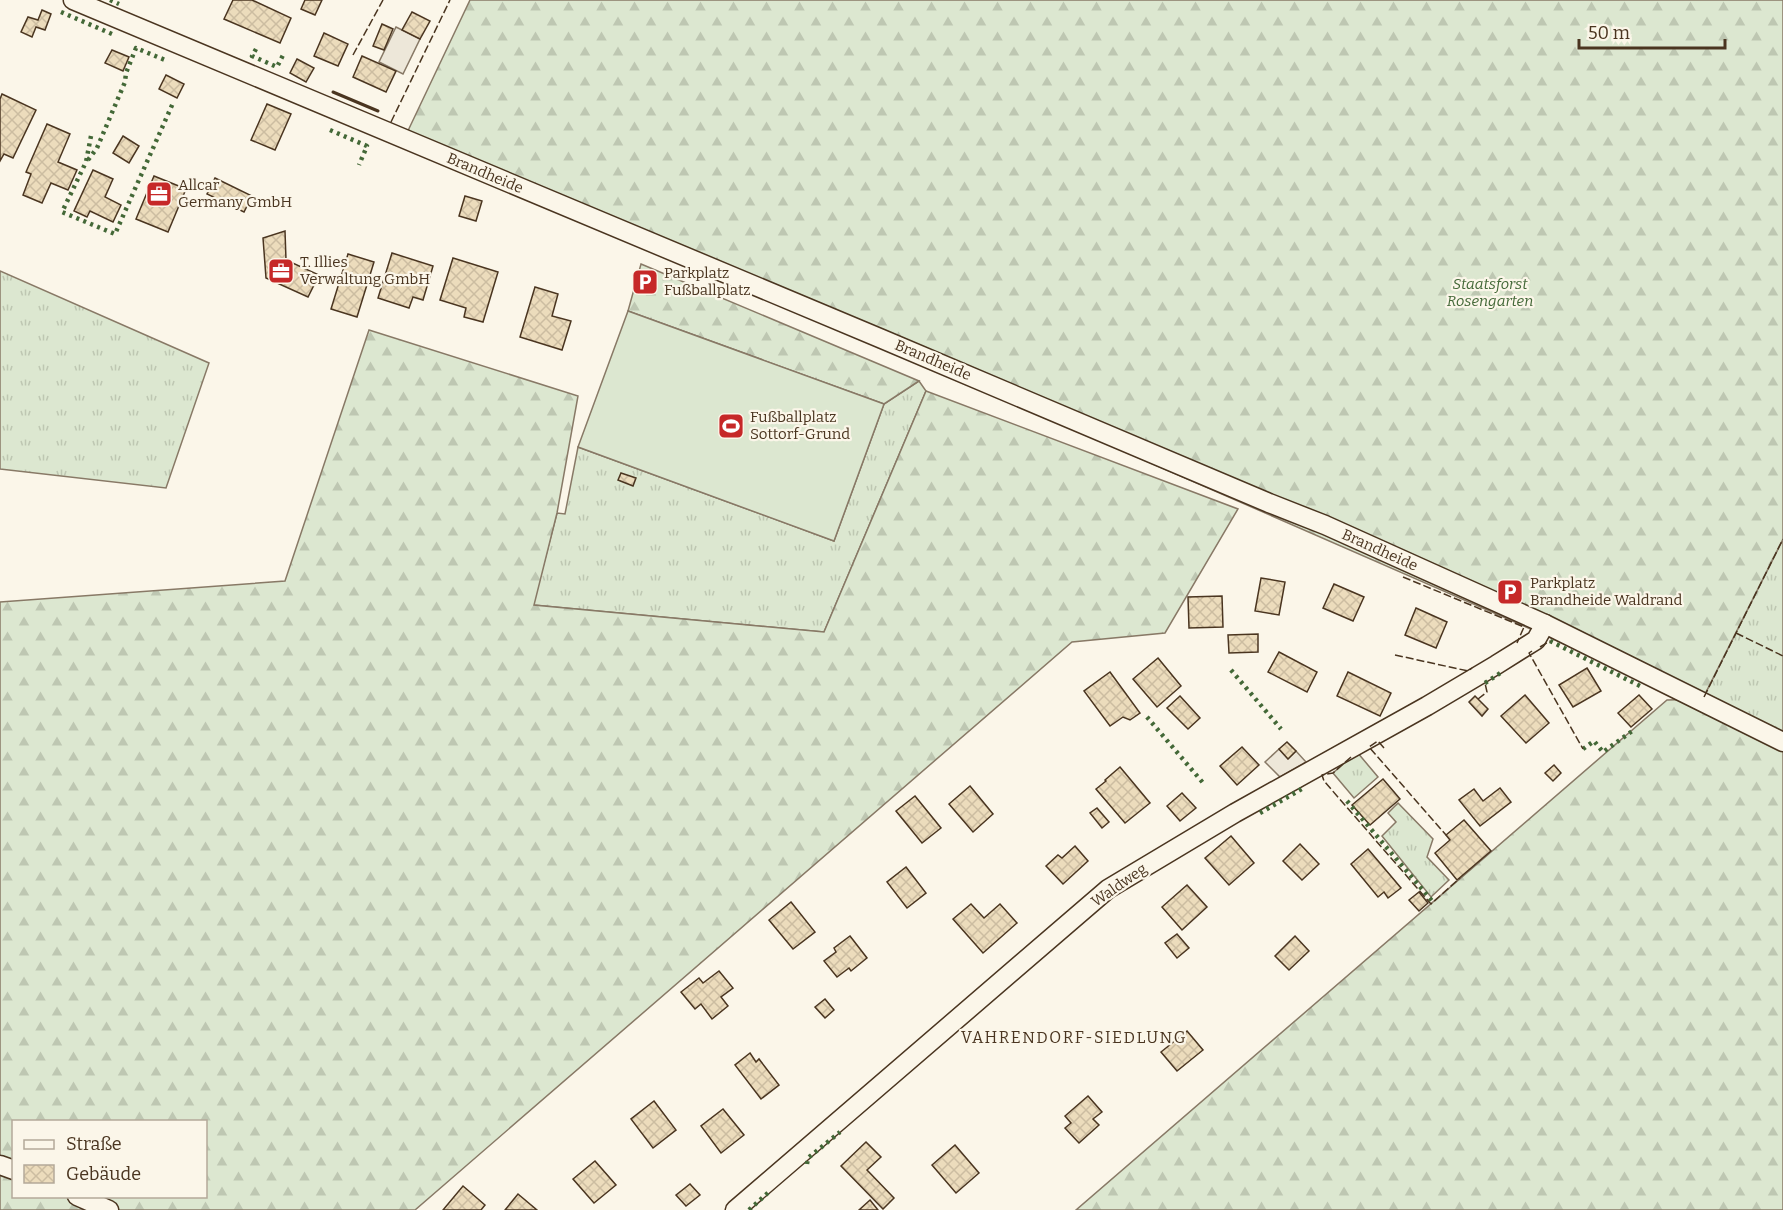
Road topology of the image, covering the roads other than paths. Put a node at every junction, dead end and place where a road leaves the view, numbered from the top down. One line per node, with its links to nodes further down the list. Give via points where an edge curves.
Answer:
1 (73, 0): 2 (street, Brandheide, via 1325,525)
2 (1545, 624): 3 (street, Brandheide); 6 (street, Waldweg, via 1536,640 1496,665 1108,889)
3 (1783, 742)
4 (79, 1198): 5 (street)
5 (109, 1210)
6 (735, 1210)

